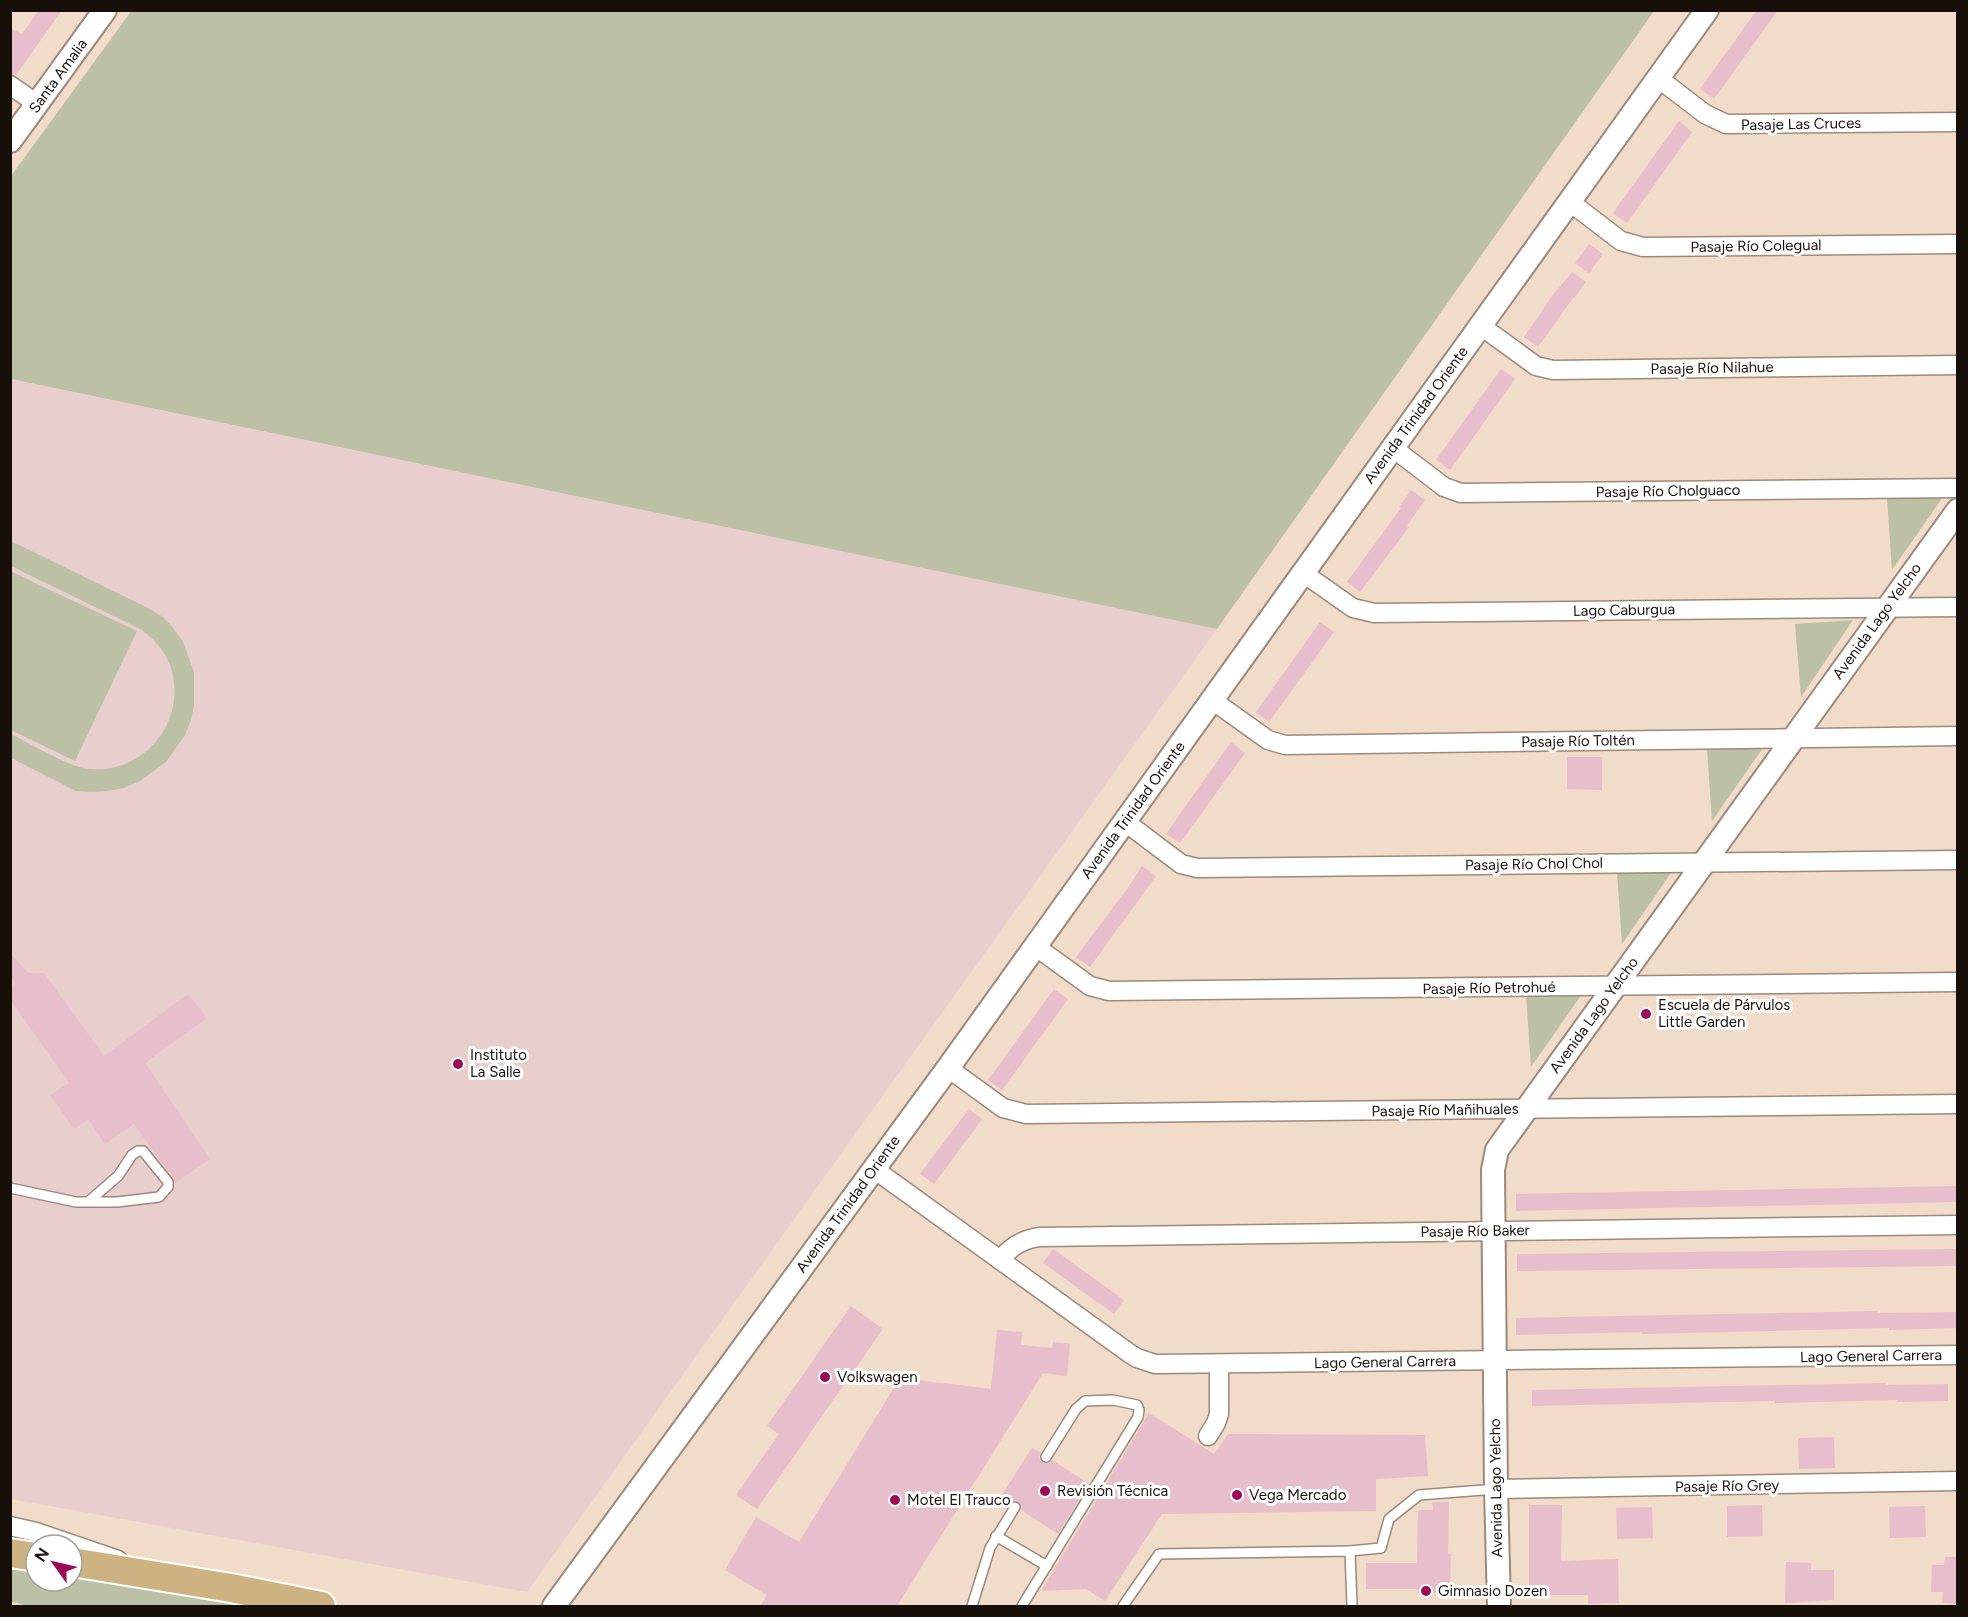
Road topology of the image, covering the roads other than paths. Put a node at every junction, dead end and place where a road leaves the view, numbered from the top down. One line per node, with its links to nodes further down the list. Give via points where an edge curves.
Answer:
1 (105, 10): 5 (street, Santa Amalia)
2 (1707, 10): 3 (street, Avenida Trinidad Oriente)
3 (1658, 78): 6 (street, Pasaje Las Cruces, via 1705,114 1726,124); 8 (street, Avenida Trinidad Oriente)
4 (10, 85): 5 (street)
5 (37, 104): 7 (street, Santa Amalia)
6 (1958, 122)
7 (10, 141)
8 (1570, 202): 9 (street, Pasaje Río Colegual, via 1621,241 1643,248); 10 (street, Avenida Trinidad Oriente)
9 (1958, 244)
10 (1481, 326): 11 (street, Pasaje Río Nilahue, via 1547,370); 12 (street, Avenida Trinidad Oriente)
11 (1958, 365)
12 (1393, 448): 13 (street, Pasaje Río Cholguaco, via 1444,487 1461,493); 15 (street, Avenida Trinidad Oriente)
13 (1958, 488)
14 (1958, 510): 16 (street, Avenida Lago Yelcho)
15 (1303, 573): 16 (street, Lago Caburgua, via 1353,608 1374,613); 18 (street, Avenida Trinidad Oriente)
16 (1887, 607): 17 (street, Lago Caburgua); 20 (street, Avenida Lago Yelcho)
17 (1958, 607)
18 (1212, 700): 20 (street, Pasaje Río Toltén, via 1268,740 1285,745); 21 (street, Avenida Trinidad Oriente)
19 (1958, 736): 20 (street, Pasaje Río Toltén)
20 (1793, 738): 23 (street, Avenida Lago Yelcho)
21 (1124, 821): 23 (street, Pasaje Río Chol Chol, via 1181,864 1197,868); 24 (street, Avenida Trinidad Oriente)
22 (1958, 860): 23 (street, Pasaje Río Chol Chol)
23 (1704, 862): 26 (street, Avenida Lago Yelcho)
24 (1035, 946): 26 (street, Pasaje Río Petrohué, via 1090,986 1109,991); 27 (street, Avenida Trinidad Oriente)
25 (1958, 982): 26 (street, Pasaje Río Petrohué)
26 (1615, 985): 29 (street, Avenida Lago Yelcho)
27 (948, 1068): 29 (street, Pasaje Río Mañihuales, via 1003,1108 1026,1114); 30 (street, Avenida Trinidad Oriente)
28 (1958, 1104): 29 (street, Pasaje Río Mañihuales)
29 (1526, 1109): 34 (street, Avenida Lago Yelcho, via 1495,1156)
30 (874, 1169): 35 (street, Lago General Carrera); 52 (street, Avenida Trinidad Oriente)
31 (10, 1188): 32 (lane)
32 (88, 1202): 32 (lane, via 159,1197 168,1182 143,1151 138,1151 118,1176)
33 (1958, 1225): 34 (street, Pasaje Río Baker)
34 (1494, 1231): 35 (street, Pasaje Río Baker, via 1041,1237 1012,1246); 37 (street, Avenida Lago Yelcho)
35 (1000, 1260): 38 (street, Lago General Carrera, via 1137,1358 1163,1365)
36 (1958, 1355): 37 (street, Lago General Carrera)
37 (1495, 1361): 38 (street, Lago General Carrera); 42 (street, Avenida Lago Yelcho)
38 (1219, 1364): 39 (street, via 1219,1414)
39 (1208, 1436)
40 (1046, 1457): 48 (lane, via 1084,1401 1113,1400 1137,1405 1138,1417)
41 (1958, 1481): 42 (street, Pasaje Río Grey)
42 (1496, 1489): 46 (lane, via 1419,1495 1389,1519 1381,1548); 57 (street, Avenida Lago Yelcho)
43 (1015, 1507): 45 (lane)
44 (10, 1526): 49 (street)
45 (996, 1536): 48 (lane); 53 (lane)
46 (1350, 1551): 55 (lane, via 1159,1554); 56 (lane)
47 (84, 1564): 49 (main road)
48 (1047, 1566): 54 (lane)
49 (159, 1575): 50 (main road)
50 (239, 1597): 51 (main road)
51 (321, 1606)
52 (554, 1606)
53 (972, 1606)
54 (1022, 1606)
55 (1123, 1606)
56 (1352, 1606)
57 (1499, 1606)

